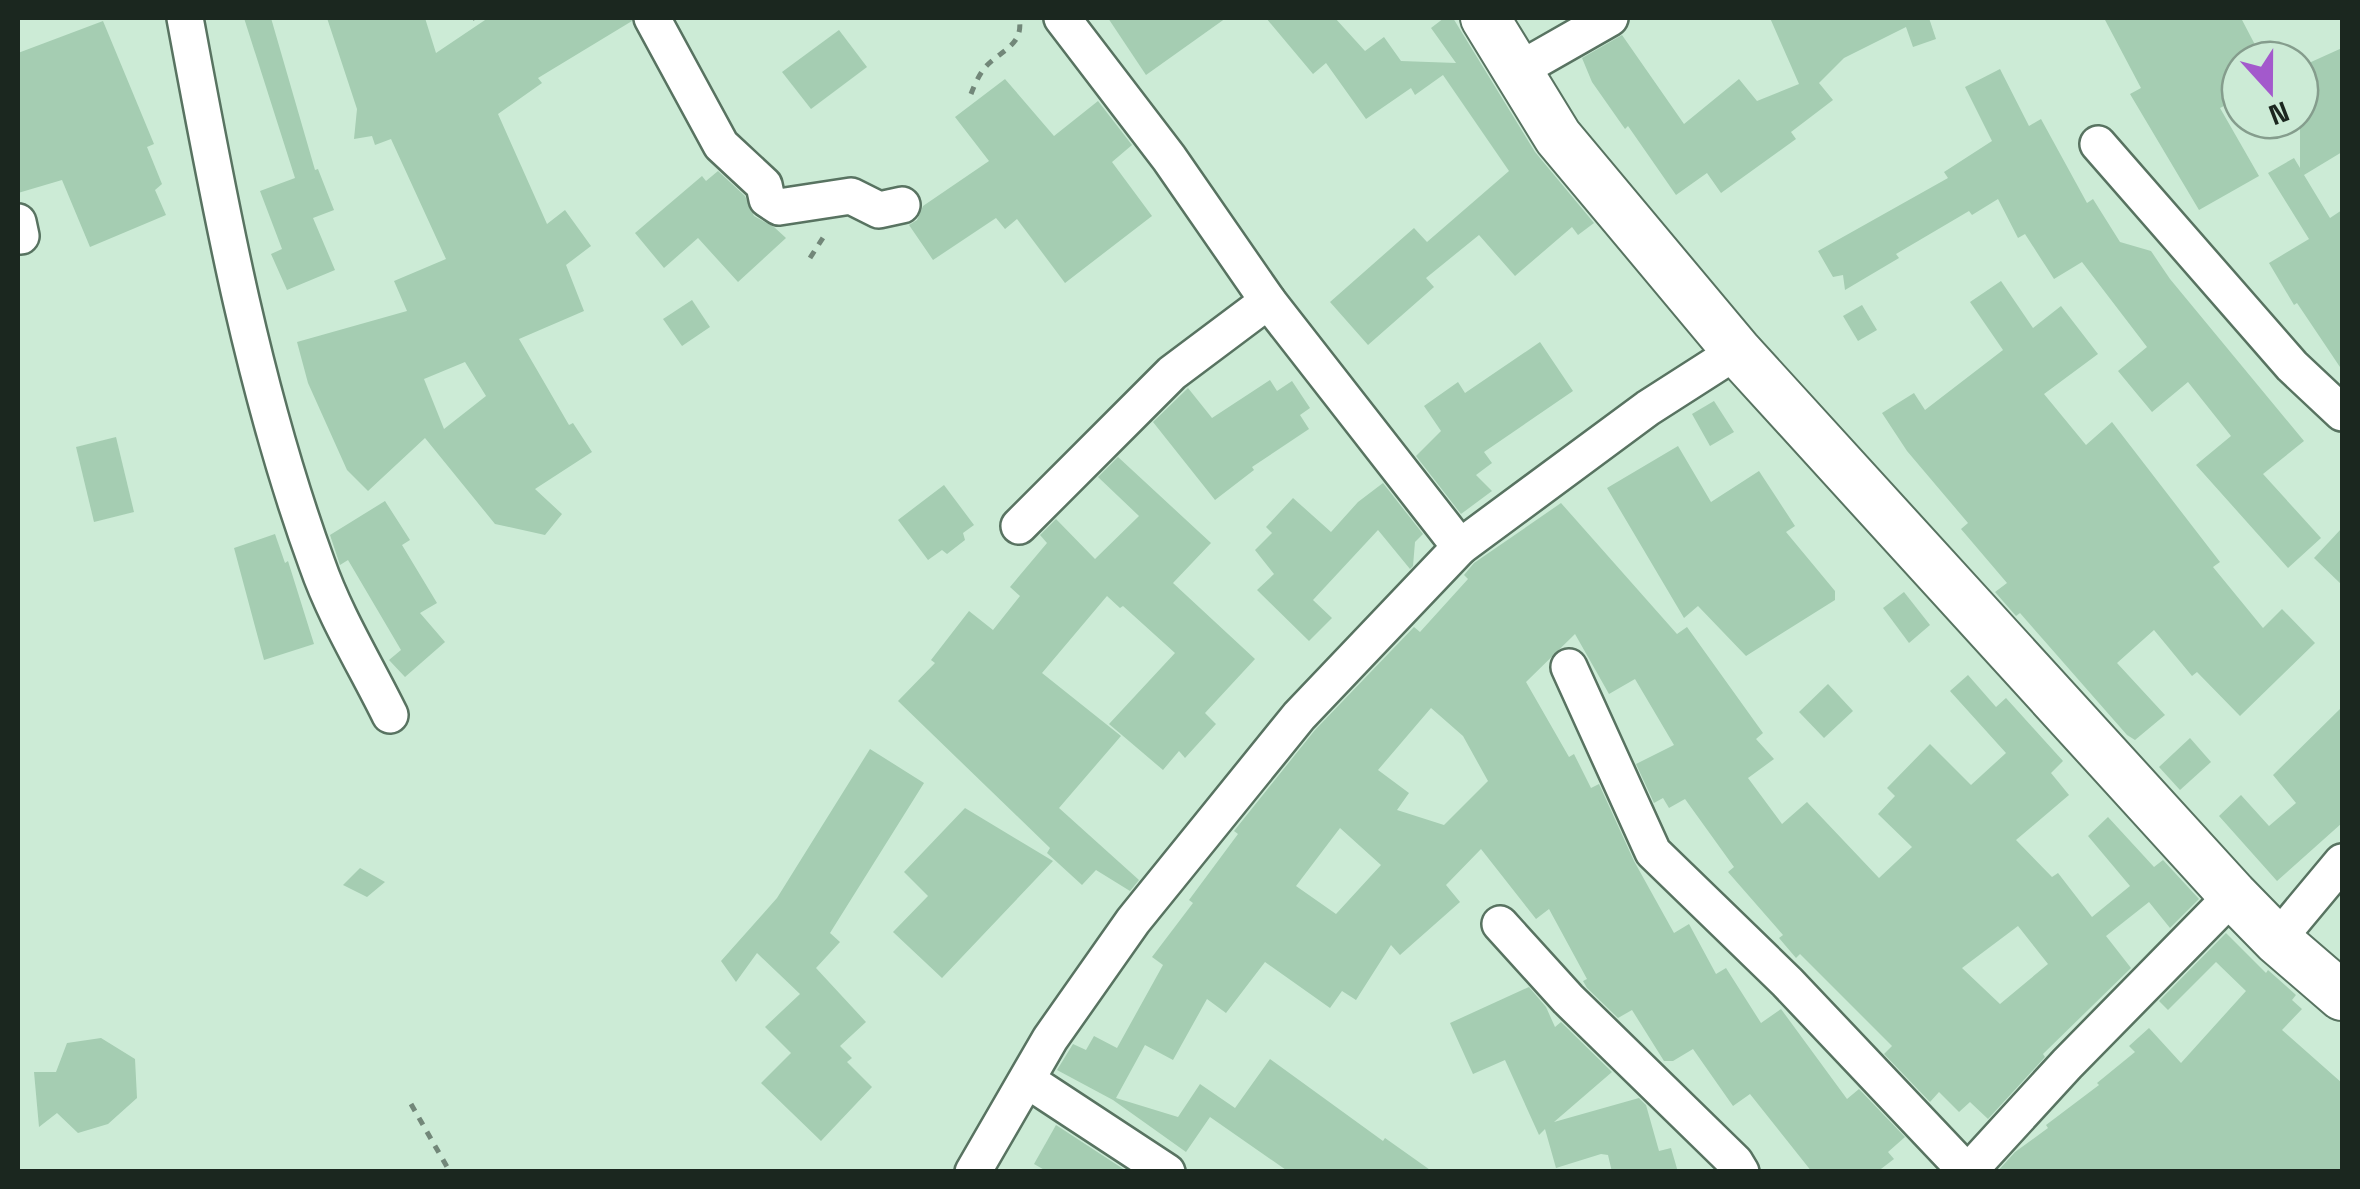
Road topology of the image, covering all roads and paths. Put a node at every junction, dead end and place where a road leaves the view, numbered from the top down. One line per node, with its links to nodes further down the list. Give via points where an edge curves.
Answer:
1 (185, 18): 17 (street, via 223,223 286,470 318,568)
2 (652, 18): 10 (street, via 721,144 764,185 766,199 779,207 852,196 878,210)
3 (1019, 18): 8 (path, via 1011,49 981,72)
4 (1062, 18): 11 (street)
5 (1484, 18): 7 (street)
6 (1610, 18): 7 (street)
7 (1517, 71): 12 (street, via 1558,136)
8 (971, 94)
9 (2098, 144): 13 (street, via 2292,366)
10 (902, 206)
11 (1268, 301): 14 (street, via 1172,373); 15 (street)
12 (1737, 351): 15 (street); 19 (street)
13 (2342, 413)
14 (1019, 526)
15 (1460, 547): 23 (street, via 1298,716 1133,921)
16 (1569, 667): 29 (street, via 1652,852)
17 (390, 715)
18 (2342, 862): 21 (street)
19 (2232, 895): 21 (street); 29 (street)
20 (1500, 924): 28 (street)
21 (2277, 940): 22 (street)
22 (2342, 996)
23 (1027, 1080): 26 (street); 27 (street)
24 (411, 1104): 25 (path)
25 (450, 1172)
26 (973, 1172)
27 (1167, 1172)
28 (1741, 1172)
29 (1968, 1172)

